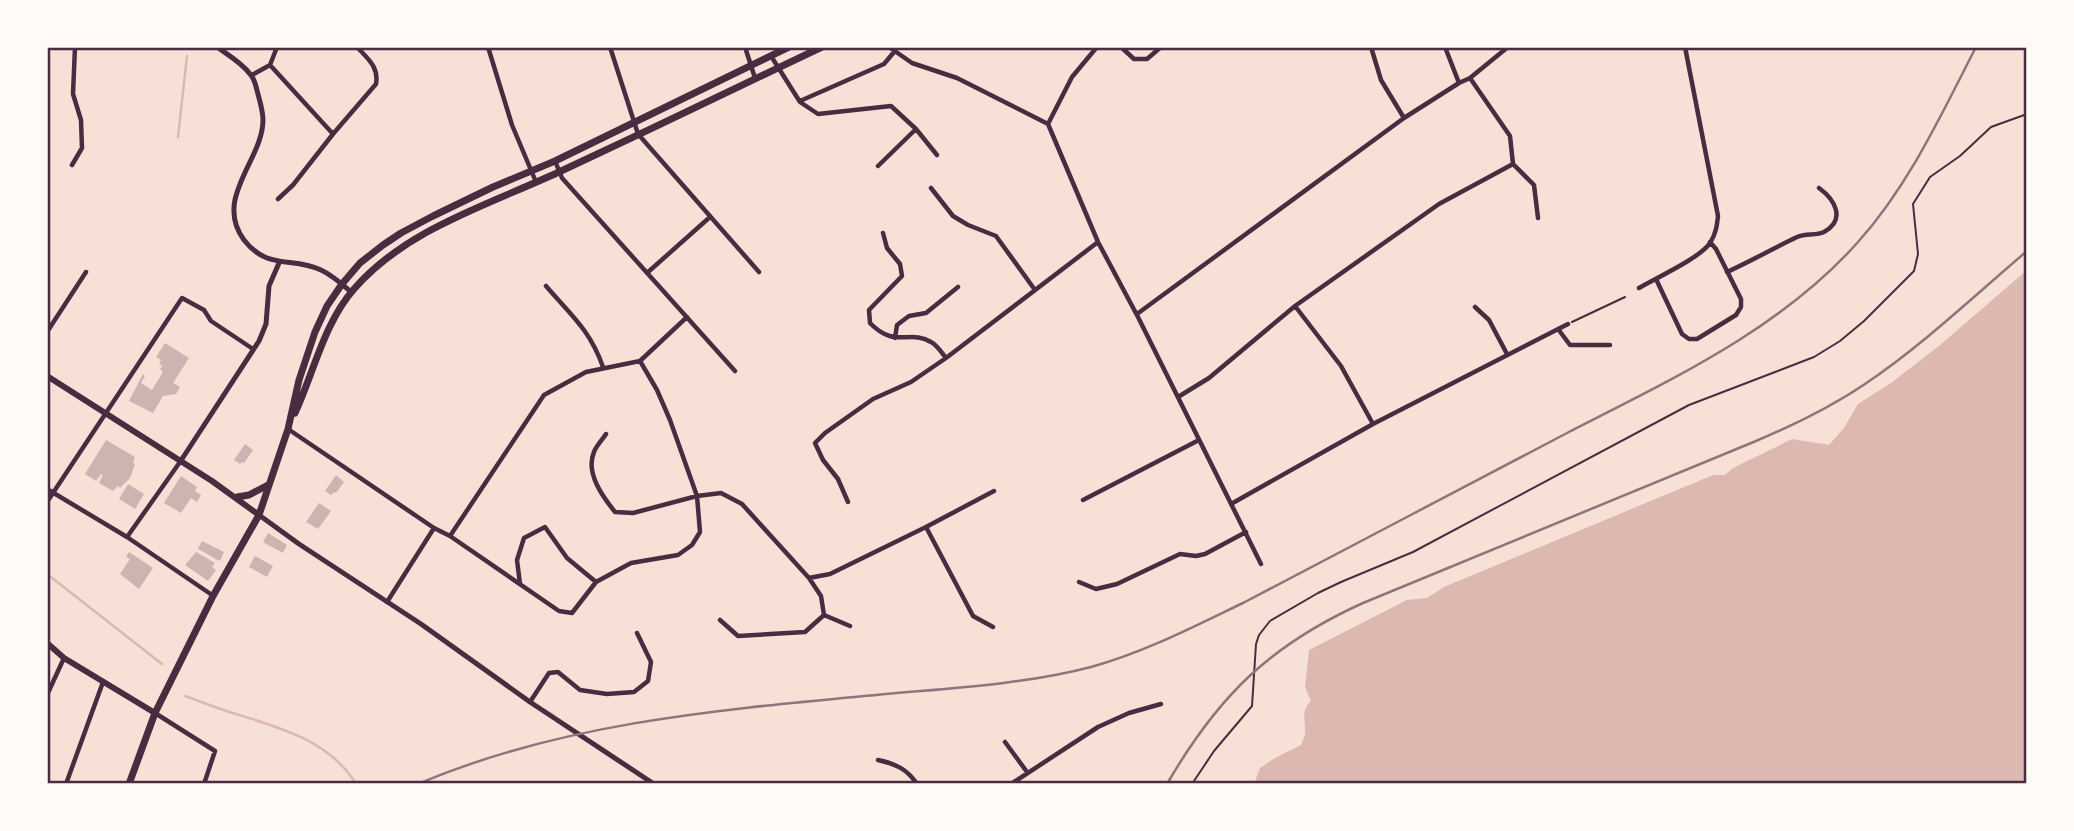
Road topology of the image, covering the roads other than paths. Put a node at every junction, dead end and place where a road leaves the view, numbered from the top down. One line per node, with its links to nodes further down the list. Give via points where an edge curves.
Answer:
1 (75, 47): 37 (street, via 73,94 81,120 82,148)
2 (217, 47): 23 (street)
3 (277, 47): 20 (street)
4 (357, 47): 32 (street, via 374,66 376,84)
5 (488, 47): 39 (street)
6 (610, 47): 29 (street)
7 (745, 47): 21 (street)
8 (789, 47): 19 (main road)
9 (822, 47): 22 (main road)
10 (889, 47): 18 (street)
11 (1097, 47): 30 (street, via 1072,77)
12 (1121, 47): 13 (street, via 1134,59 1147,59)
13 (1161, 47)
14 (1371, 47): 28 (street, via 1381,80)
15 (1445, 47): 26 (street)
16 (1508, 47): 25 (street)
17 (1685, 47): 49 (street, via 1717,216)
18 (894, 52): 27 (street, via 884,64); 30 (street)
19 (771, 56): 21 (main road); 22 (street)
20 (270, 65): 23 (street); 32 (street)
21 (751, 66): 24 (street); 29 (main road)
22 (778, 68): 24 (main road); 27 (street)
23 (252, 75): 50 (street, via 263,121 233,209 246,243 255,253)
24 (755, 78): 33 (main road)
25 (1470, 78): 26 (street); 36 (street, via 1510,136)
26 (1459, 83): 28 (street)
27 (800, 102): 31 (street, via 818,114 891,106)
28 (1404, 118): 64 (street)
29 (634, 123): 33 (street); 35 (main road)
30 (1048, 124): 48 (street)
31 (916, 129): 34 (street); 38 (street)
32 (333, 134): 44 (street)
33 (638, 134): 40 (main road); 45 (street)
34 (937, 155)
35 (555, 161): 39 (main road); 40 (street)
36 (1513, 164): 46 (street, via 1534,185); 62 (street, via 1439,204)
37 (72, 165)
38 (877, 166)
39 (531, 171): 41 (street); 56 (main road, via 401,233 360,263)
40 (559, 172): 41 (main road); 54 (street)
41 (536, 182): 61 (main road, via 425,233 389,255)
42 (931, 188): 60 (street, via 953,216 996,236)
43 (1819, 188): 53 (street, via 1836,205 1832,225 1823,233 1802,235)
44 (278, 200)
45 (710, 217): 52 (street); 54 (street)
46 (1538, 218)
47 (883, 233): 69 (street, via 902,276 869,310 870,323)
48 (1098, 242): 60 (street); 64 (street)
49 (1710, 242): 53 (street); 55 (street)
50 (279, 263): 56 (street, via 321,270); 71 (street, via 269,286 266,324)
51 (86, 272): 68 (street)
52 (759, 272)
53 (1727, 272): 55 (street, via 1741,307 1736,315 1697,339 1682,334)
54 (647, 274): 65 (street)
55 (1656, 279): 59 (street)
56 (342, 284): 61 (street); 81 (main road, via 316,332)
57 (546, 286): 75 (street, via 586,330)
58 (958, 287): 69 (street, via 926,313 909,316 897,325)
59 (1639, 288)
60 (1035, 290): 73 (street)
61 (351, 292): 81 (main road, via 326,335)
62 (1295, 306): 78 (street, via 1209,379); 80 (street, via 1341,366)
63 (1475, 307): 72 (street, via 1489,320)
64 (1136, 314): 78 (street)
65 (687, 317): 74 (street); 76 (street)
66 (1569, 324): 67 (street)
67 (1558, 329): 70 (street, via 1570,345); 72 (street)
68 (47, 332)
69 (895, 338): 73 (street, via 924,338)
70 (1609, 345)
71 (253, 349): 79 (street, via 182,298); 84 (street)
72 (1507, 354): 80 (street)
73 (946, 358): 93 (street, via 911,382 873,399 815,443)
74 (640, 361): 75 (street); 89 (street, via 670,420)
75 (603, 367): 99 (street, via 544,395)
76 (735, 371)
77 (47, 376): 79 (main road)
78 (1178, 397): 83 (street)
79 (104, 413): 84 (main road); 88 (street)
80 (1373, 424): 94 (street)
81 (288, 429): 85 (main road); 97 (street)
82 (607, 434): 89 (street, via 593,453 592,468 601,495 615,512 633,513)
83 (1199, 440): 91 (street); 94 (street)
84 (180, 462): 90 (main road); 100 (street)
85 (268, 485): 90 (main road); 95 (main road)
86 (47, 488): 88 (street)
87 (994, 491): 96 (street)
88 (54, 493): 92 (street); 100 (street)
89 (697, 496): 102 (street, via 722,493 742,504); 103 (street, via 700,532 692,545 678,555 631,563)
90 (237, 497): 95 (main road)
91 (1083, 500)
92 (47, 502)
93 (848, 502)
94 (1231, 504): 98 (street)
95 (259, 514): 106 (main road); 107 (street)
96 (926, 527): 102 (street, via 830,574); 111 (street, via 973,616)
97 (434, 528): 99 (street); 107 (street)
98 (1245, 532): 101 (street); 104 (street, via 1205,554 1180,554 1117,584 1096,589)
99 (450, 536): 105 (street)
100 (127, 537): 106 (street)
101 (1261, 564)
102 (808, 578): 108 (street, via 821,596)
103 (596, 582): 105 (street, via 572,613 559,611); 105 (street, via 567,558 545,527 524,538 517,560)
104 (1079, 582)
105 (520, 584)
106 (213, 596): 119 (main road)
107 (387, 601): 117 (street)
108 (824, 615): 109 (street, via 805,632 738,636); 110 (street)
109 (720, 620)
110 (850, 626)
111 (993, 627)
112 (637, 633): 117 (street, via 652,662 648,681 634,692 580,690 558,672 549,673)
113 (47, 643): 114 (main road)
114 (64, 657): 115 (main road); 116 (street)
115 (103, 682): 119 (main road); 123 (street)
116 (47, 695)
117 (530, 702): 126 (street)
118 (1161, 704): 122 (street, via 1098,727)
119 (155, 713): 124 (main road); 125 (street, via 215,751)
120 (1005, 742): 122 (street)
121 (878, 760): 127 (street, via 908,771)
122 (1027, 772): 128 (street)
123 (66, 784)
124 (129, 784)
125 (204, 784)
126 (654, 784)
127 (917, 784)
128 (1011, 784)

